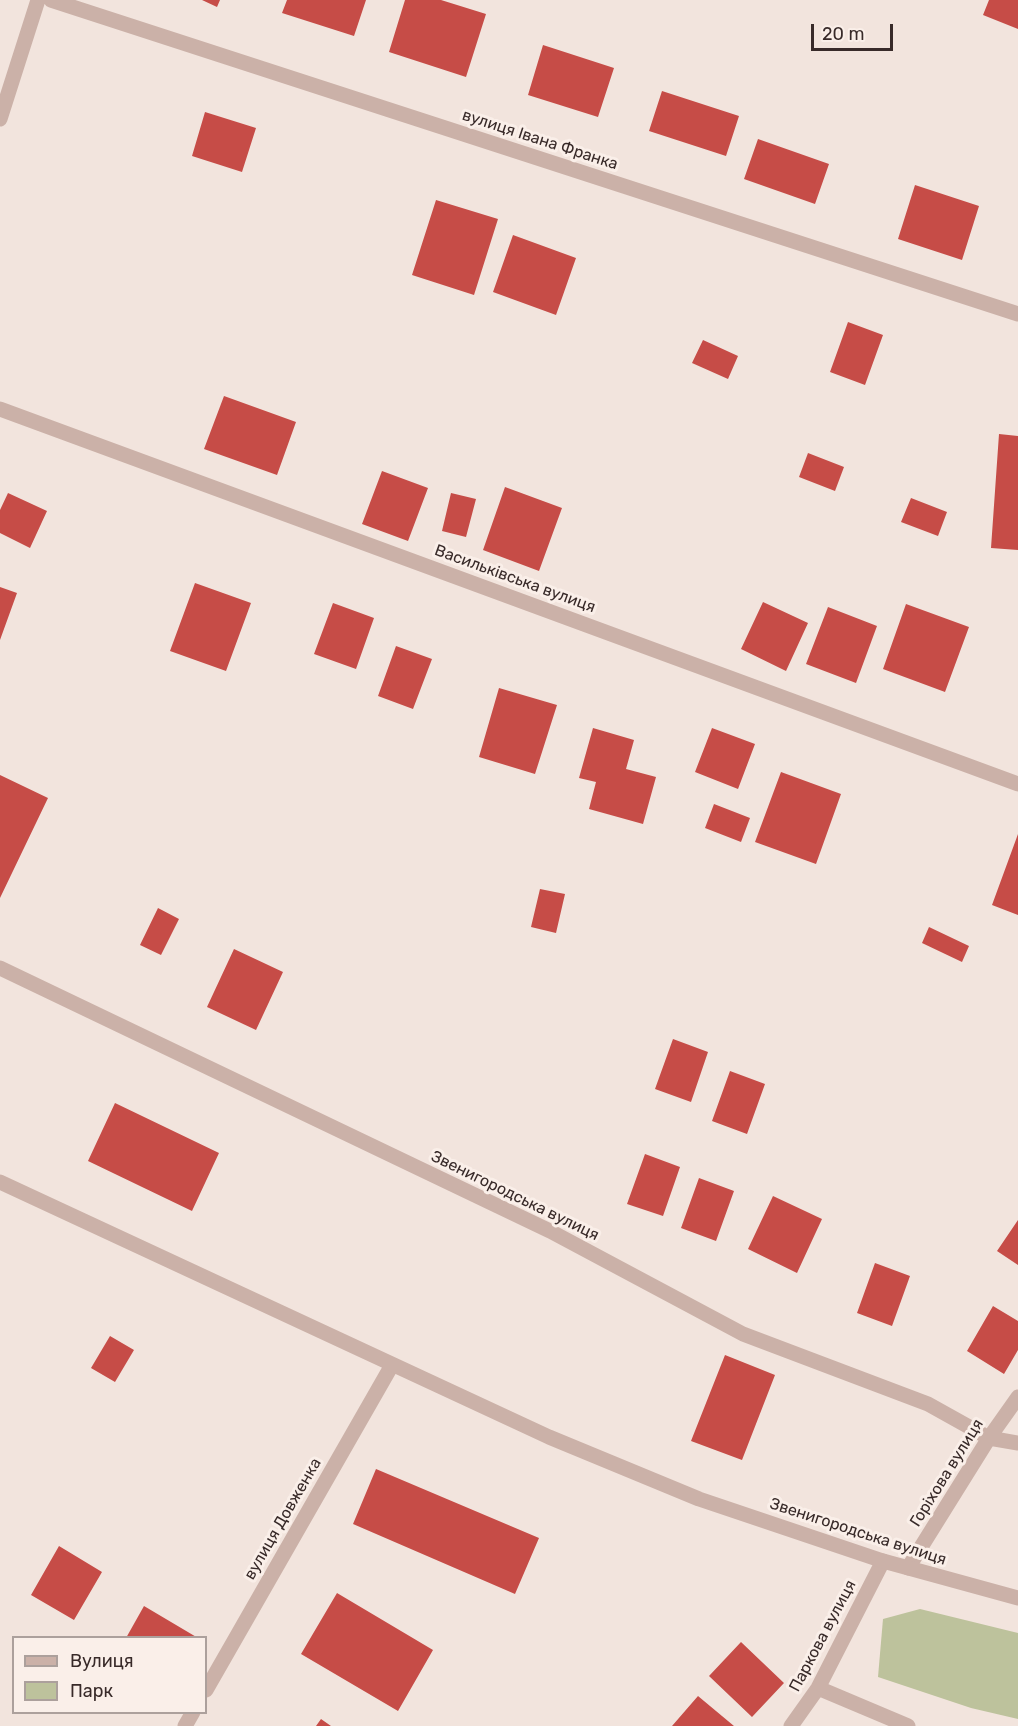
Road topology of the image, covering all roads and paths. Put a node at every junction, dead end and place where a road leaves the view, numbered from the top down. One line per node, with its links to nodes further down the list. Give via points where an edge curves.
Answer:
1 (38, 0): 3 (street)
2 (51, 0): 4 (street, вулиця Івана Франка)
3 (0, 119)
4 (1018, 314)
5 (0, 409): 6 (street, Васильківська вулиця)
6 (1018, 784)
7 (0, 968): 11 (street, Звенигородська вулиця, via 550,1231 743,1334 928,1404)
8 (0, 1182): 9 (street, Звенигородська вулиця)
9 (392, 1365): 13 (street, Звенигородська вулиця, via 549,1437 699,1499); 16 (street, вулиця Довженка)
10 (1018, 1397): 11 (street, Горіхова вулиця)
11 (989, 1438): 12 (street, Звенигородська вулиця); 14 (street, Горіхова вулиця)
12 (1018, 1443)
13 (883, 1561): 14 (street, Звенигородська вулиця); 17 (street, Паркова вулиця)
14 (908, 1568): 15 (street, Звенигородська вулиця)
15 (1018, 1598)
16 (207, 1688)
17 (818, 1688): 18 (street, Паркова вулиця); 19 (street)
18 (792, 1726)
19 (908, 1726)

